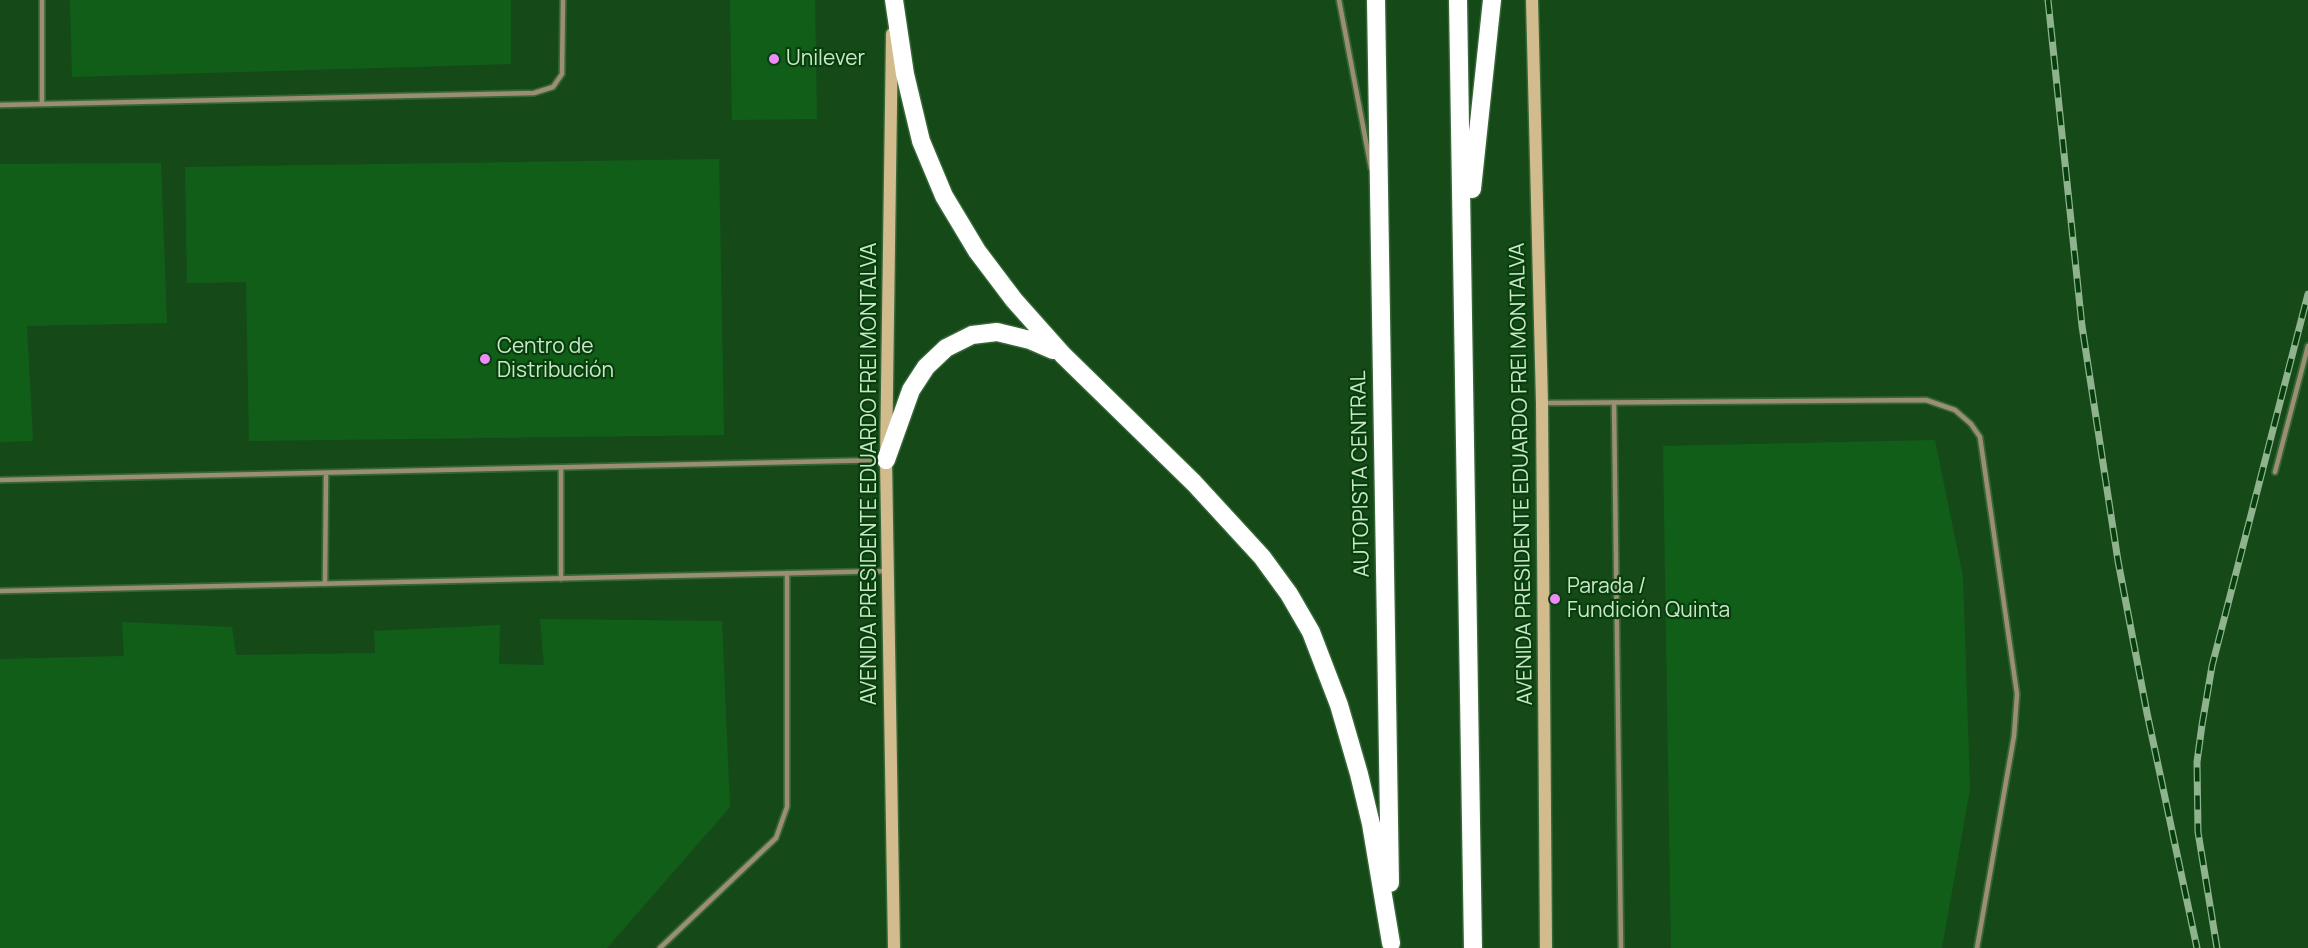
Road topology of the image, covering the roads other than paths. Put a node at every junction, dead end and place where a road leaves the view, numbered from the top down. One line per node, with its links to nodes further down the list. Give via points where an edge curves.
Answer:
1 (42, 0): 9 (lane)
2 (563, 0): 9 (lane, via 562,74 553,87 534,93)
3 (894, 0): 14 (highway, via 911,105 928,161 944,196 989,270); 17 (main road, AVENIDA PRESIDENTE EDUARDO FREI MONTALVA)
4 (1339, 0): 11 (lane)
5 (1376, 0): 11 (highway, AUTOPISTA CENTRAL)
6 (1458, 0): 12 (highway)
7 (1492, 0): 12 (highway)
8 (1532, 0): 15 (main road, AVENIDA PRESIDENTE EDUARDO FREI MONTALVA)
9 (42, 104): 10 (lane)
10 (0, 105)
11 (1379, 210): 27 (highway, AUTOPISTA CENTRAL)
12 (1464, 265): 30 (highway)
13 (2308, 346): 19 (lane)
14 (1063, 355): 17 (highway, via 1030,340 997,332 972,335 946,348 926,367 911,390); 27 (highway, via 1236,527 1280,580 1311,632 1339,705 1359,774)
15 (1542, 403): 16 (lane); 31 (main road, AVENIDA PRESIDENTE EDUARDO FREI MONTALVA)
16 (1614, 403): 32 (lane); 33 (lane, via 1926,400 1955,411 1980,437 2017,694 2014,736)
17 (886, 460): 18 (lane); 22 (main road, AVENIDA PRESIDENTE EDUARDO FREI MONTALVA)
18 (561, 469): 20 (lane); 24 (lane)
19 (2275, 472)
20 (326, 473): 21 (lane); 25 (lane)
21 (0, 480)
22 (888, 571): 23 (lane); 29 (main road, AVENIDA PRESIDENTE EDUARDO FREI MONTALVA)
23 (787, 573): 24 (lane); 28 (lane, via 787,807 776,838)
24 (561, 579): 25 (lane)
25 (325, 584): 26 (lane)
26 (0, 591)
27 (1391, 945)
28 (660, 948)
29 (894, 948)
30 (1473, 948)
31 (1546, 948)
32 (1622, 948)
33 (1977, 948)

